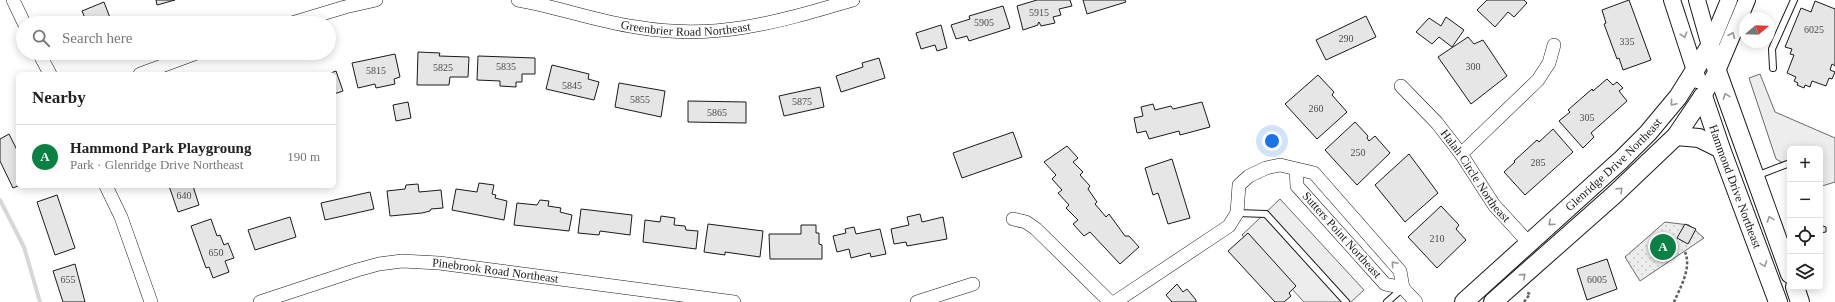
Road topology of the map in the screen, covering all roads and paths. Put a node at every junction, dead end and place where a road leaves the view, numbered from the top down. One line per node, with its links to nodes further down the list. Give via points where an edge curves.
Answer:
1 (13, 0): 10 (street)
2 (376, 0): 11 (street)
3 (518, 0): 4 (street, Greenbrier Road Northeast, via 636,27 671,32 742,29 777,22)
4 (853, 0)
5 (1672, 0): 17 (street, Hammond Drive Northeast, one-way to 17)
6 (1697, 0): 13 (street)
7 (1729, 0): 13 (street, Glenridge Drive Northeast)
8 (1747, 0): 18 (street, Glenridge Drive Northeast, one-way to 8)
9 (1794, 0): 16 (lane, via 1772,49)
10 (21, 16)
11 (315, 16)
12 (1554, 45): 25 (street, via 1549,63 1538,80)
13 (1710, 46): 17 (main road, Glenridge Drive Northeast); 18 (main road, Hammond Drive Northeast)
14 (43, 60): 19 (street)
15 (178, 60): 20 (street)
16 (1773, 68)
17 (1695, 70): 22 (street, Hammond Drive Northeast); 32 (main road, Glenridge Drive Northeast, one-way to 32, via 1678,97 1648,133)
18 (1717, 71): 22 (street, Glenridge Drive Northeast); 28 (main road, Hammond Drive Northeast, one-way to 18)
19 (49, 72)
20 (145, 72)
21 (1401, 86): 25 (street, Halah Circle Northeast, via 1437,123)
22 (1703, 96): 23 (main road, Glenridge Drive Northeast); 24 (main road, Hammond Drive Northeast)
23 (1676, 136): 24 (main road, via 1699,138); 49 (main road, Glenridge Drive Northeast, one-way to 23, via 1614,196)
24 (1720, 149): 51 (main road, Hammond Drive Northeast, one-way to 51)
25 (1460, 154): 32 (street, Halah Circle Northeast, via 1494,205)
26 (1787, 164): 28 (lane)
27 (1296, 169): 30 (street, Sutters Point Northeast, via 1280,165 1249,176 1239,185); 36 (street, Sutters Point Northeast, one-way to 27, via 1400,271 1314,173); 36 (street, Sutters Point Northeast, via 1297,186 1385,284)
28 (1755, 176): 34 (main road, Hammond Drive Northeast, one-way to 28)
29 (107, 188): 39 (street, via 121,217)
30 (1237, 213): 44 (street, via 1229,226); 45 (lane, via 1266,214)
31 (1013, 219): 43 (street, via 1036,228)
32 (1529, 243): 48 (main road, Glenridge Drive Northeast)
33 (1685, 252): 50 (path, via 1688,259 1686,271)
34 (1787, 266)
35 (972, 284): 42 (street)
36 (1403, 288): 46 (lane); 47 (street, Sutters Point Northeast)
37 (1795, 290): 52 (main road)
38 (698, 300): 40 (street, Pinebrook Road Northeast, via 439,263 402,261 357,270); 41 (street, Pinebrook Road Northeast)
39 (151, 302)
40 (260, 302)
41 (734, 302)
42 (917, 302)
43 (1110, 302)
44 (1115, 302)
45 (1346, 302)
46 (1386, 302)
47 (1416, 302)
48 (1464, 302)
49 (1493, 302)
50 (1674, 302)
51 (1778, 302)
52 (1800, 302)

